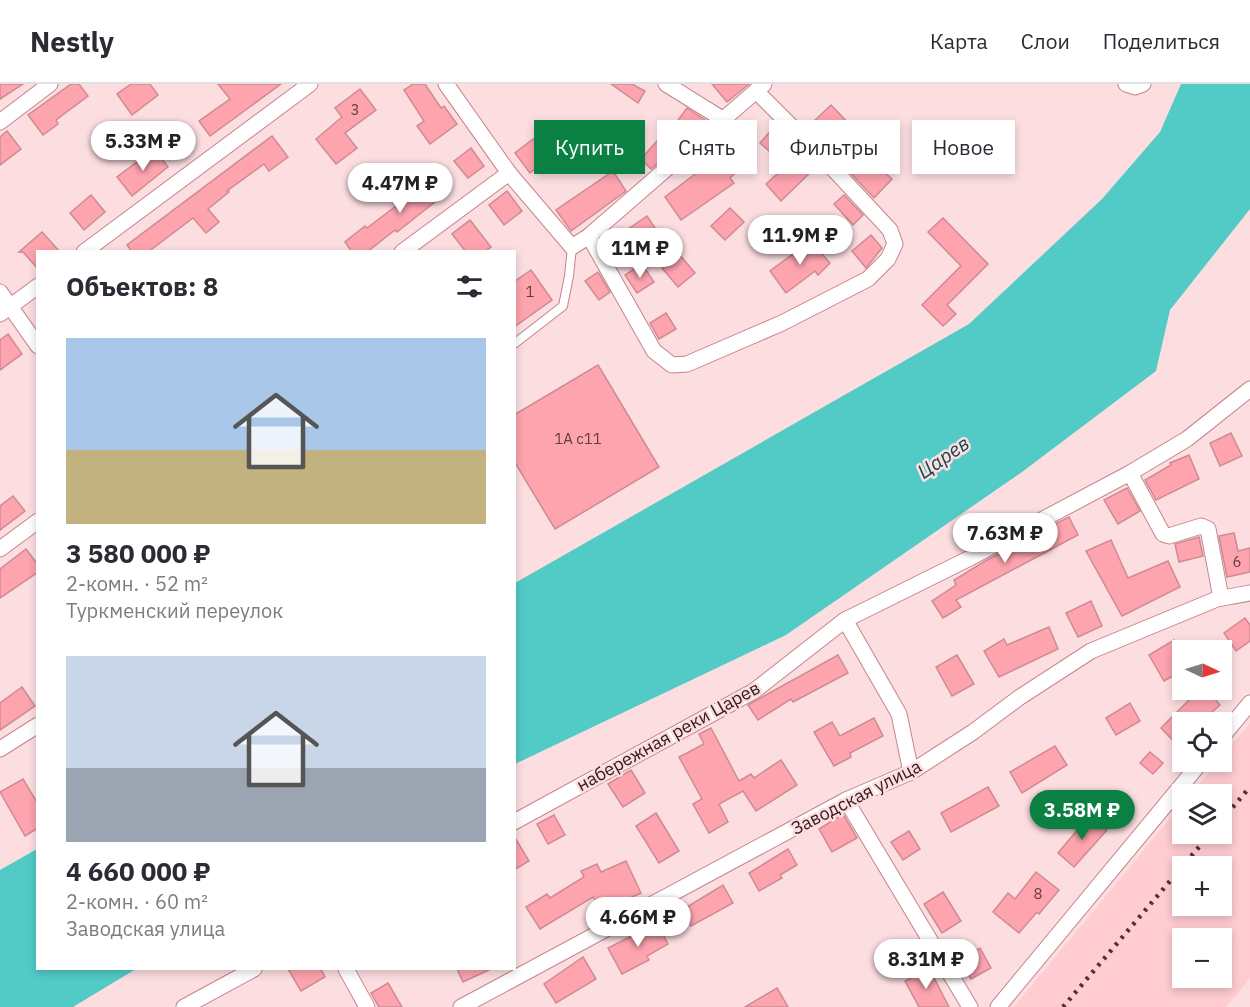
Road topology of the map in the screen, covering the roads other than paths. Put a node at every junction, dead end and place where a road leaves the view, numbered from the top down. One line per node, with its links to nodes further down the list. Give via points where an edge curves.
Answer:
1 (50, 84): 9 (street)
2 (310, 84): 14 (street)
3 (446, 84): 10 (street)
4 (666, 84): 8 (street)
5 (1126, 84): 6 (street)
6 (1143, 84)
7 (760, 87): 8 (street); 12 (street, via 890,230 895,244 888,259 868,279 782,323 687,364 672,365 654,351)
8 (724, 120)
9 (0, 122)
10 (509, 173): 13 (street); 15 (street)
11 (661, 174): 12 (street)
12 (589, 236): 13 (street)
13 (572, 247): 19 (lane, via 563,306)
14 (87, 250)
15 (405, 250)
16 (36, 287): 18 (street)
17 (0, 292): 18 (street)
18 (5, 310): 20 (street)
19 (516, 342)
20 (36, 344)
21 (1250, 389): 22 (street, набережная реки Царев, via 1187,438)
22 (1130, 473): 26 (street, via 1163,534 1169,536 1201,526 1208,529); 27 (street, набережная реки Царев)
23 (36, 523): 24 (street)
24 (0, 549)
25 (1250, 593): 26 (street, Заводская улица)
26 (1221, 598): 32 (street, Заводская улица, via 1091,651)
27 (845, 620): 32 (street, via 899,714); 35 (street, набережная реки Царев, via 754,691)
28 (1250, 702): 29 (street)
29 (1232, 724)
30 (36, 725): 31 (street)
31 (0, 749)
32 (911, 772): 34 (street, Заводская улица)
33 (1193, 772): 42 (street)
34 (846, 800): 40 (street, Заводская улица); 41 (street)
35 (516, 821)
36 (252, 970): 38 (street)
37 (347, 970): 39 (street)
38 (184, 1007)
39 (367, 1007)
40 (461, 1007)
41 (970, 1007)
42 (998, 1007)

